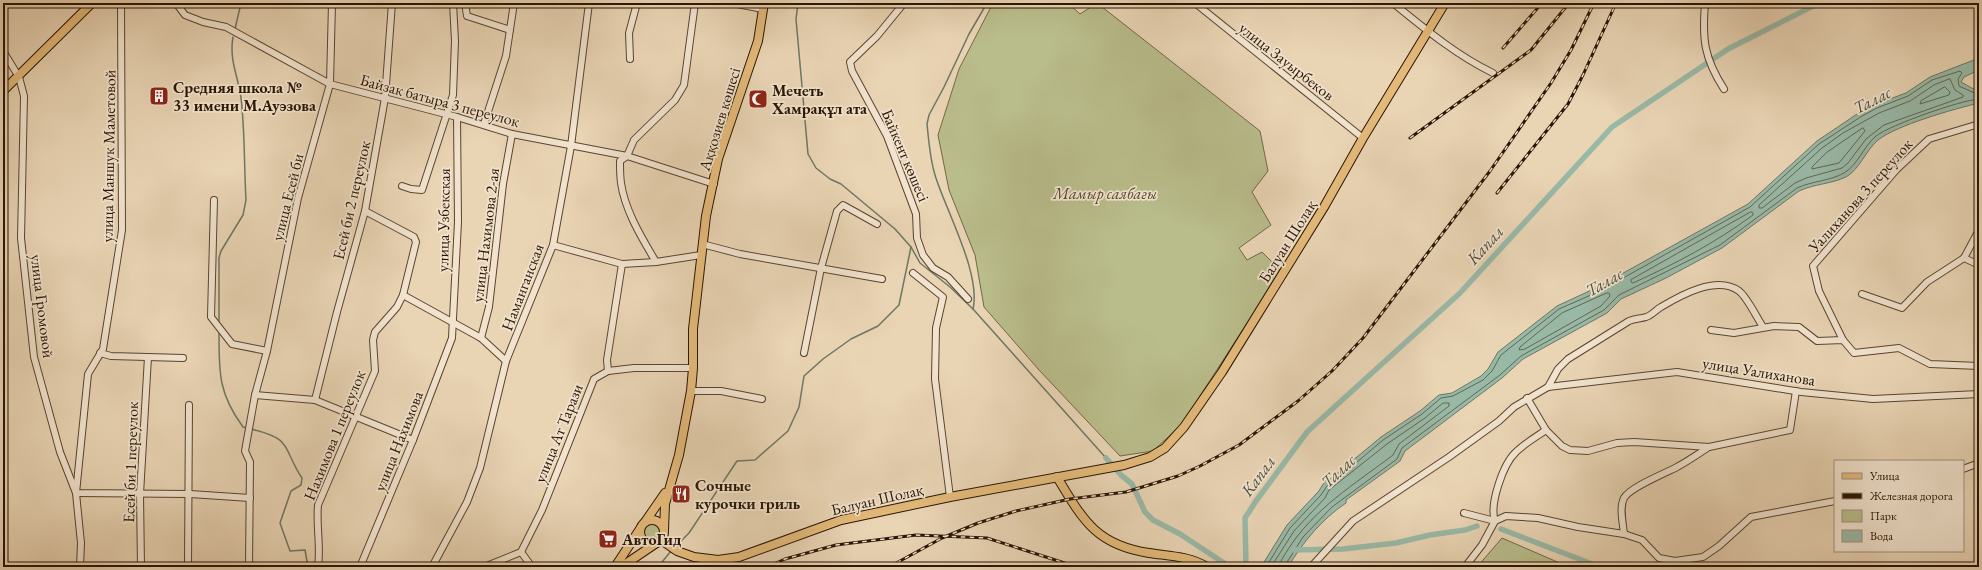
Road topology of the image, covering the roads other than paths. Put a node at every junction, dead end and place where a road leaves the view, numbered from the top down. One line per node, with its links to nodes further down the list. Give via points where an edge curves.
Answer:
1 (92, 3): 24 (main road)
2 (121, 3): 62 (street, улица Маншук Маметовой, via 122,230 103,349)
3 (176, 3): 25 (street, Байзак батыра 3 переулок, via 185,15 226,28)
4 (332, 3): 25 (street, улица Есей би)
5 (392, 3): 28 (street, Есей би 2 переулок)
6 (453, 3): 29 (street, via 454,96)
7 (465, 3): 19 (street, via 467,16)
8 (514, 3): 19 (street)
9 (589, 3): 35 (street, Наманганская)
10 (636, 3): 22 (street, via 630,33)
11 (695, 3): 36 (street, via 684,85 676,100 634,140)
12 (732, 3): 18 (street)
13 (904, 3): 55 (street, Байкент көшесі, via 877,36 850,62 887,136 916,214 917,238 923,255 933,268 948,277)
14 (1195, 3): 34 (street, улица Зауырбеков)
15 (1393, 3): 20 (street)
16 (1445, 3): 20 (main road, Балуан Шолақ)
17 (1705, 3): 26 (street, via 1703,33 1708,59)
18 (764, 6): 37 (main road, Аққозиев көшесі, via 758,41 718,160)
19 (510, 30): 31 (street, via 506,56)
20 (1428, 32): 23 (street, via 1470,62); 34 (main road, Балуан Шолақ)
21 (3, 51): 24 (street, улица Громовой)
22 (630, 59)
23 (1493, 73)
24 (19, 77): 27 (main road); 87 (street, улица Громовой, via 24,96 21,238 34,357 60,452)
25 (330, 84): 28 (street, Байзак батыра 3 переулок); 61 (street, улица Есей би, via 298,198)
26 (1724, 89)
27 (3, 91)
28 (385, 98): 29 (street, Байзак батыра 3 переулок); 40 (street, Есей би 2 переулок)
29 (447, 115): 30 (street, Байзак батыра 3 переулок); 38 (street, via 422,190)
30 (457, 116): 31 (street, Байзак батыра 3 переулок); 56 (street, улица Узбекская, via 458,222)
31 (484, 124): 33 (street, Байзак батыра 3 переулок)
32 (1979, 124): 60 (street, Уалиханова 3 переулок, via 1929,139 1897,169 1813,266 1819,291)
33 (512, 134): 35 (street, Байзак батыра 3 переулок); 59 (street, улица Нахимова 2-ая, via 503,184 489,307)
34 (1363, 138): 85 (main road, Балуан Шолақ, via 1324,207 1222,372 1184,427 1165,448 1150,457 1106,469)
35 (571, 146): 36 (street, Байзак батыра 3 переулок); 44 (street, Наманганская)
36 (627, 156): 37 (street, Байзак батыра 3 переулок); 47 (street, via 620,161 621,183 638,229)
37 (714, 184): 43 (main road, Аққозиев көшесі)
38 (402, 186)
39 (214, 200): 61 (street, via 211,317 232,344)
40 (365, 211): 54 (street, Нахимова 1 переулок, via 416,239); 77 (street, Есей би 2 переулок)
41 (877, 224): 50 (street, via 845,206 840,206)
42 (1979, 230): 46 (street)
43 (702, 244): 45 (main road, Аққозиев көшесі); 50 (street, via 740,254)
44 (554, 245): 48 (street); 66 (street, Наманганская)
45 (701, 255): 47 (street); 68 (main road, Аққозиев көшесі, via 693,329)
46 (1964, 258): 49 (street); 53 (street, via 1927,282 1902,308)
47 (656, 262): 48 (street)
48 (622, 264): 69 (street, via 607,360)
49 (1979, 265)
50 (821, 268): 52 (street); 63 (street)
51 (913, 273): 90 (street, via 943,297 936,328 935,379)
52 (882, 279)
53 (1862, 294)
54 (403, 295): 56 (street); 79 (street, Нахимова 1 переулок, via 397,308 375,332 372,340 375,371)
55 (968, 299)
56 (454, 324): 59 (street); 81 (street, улица Нахимова, via 452,338)
57 (1763, 327): 58 (street, улица Уалиханова, via 1734,333); 60 (street, улица Уалиханова, via 1799,327 1817,341); 70 (street, via 1740,292 1722,285 1703,288 1672,300 1648,317 1629,321 1568,359 1558,368)
58 (1711, 330)
59 (481, 338): 66 (street)
60 (1843, 340): 67 (street, via 1854,353 1899,348 1930,364)
61 (267, 352): 74 (street, улица Есей би)
62 (100, 353): 64 (street, via 111,356); 87 (street, улица Маншук Маметовой, via 88,374)
63 (804, 353)
64 (148, 357): 65 (street); 88 (street, Есей би 1 переулок)
65 (183, 358)
66 (506, 361): 106 (street, Наманганская, via 480,468 467,502)
67 (1979, 366)
68 (693, 368): 69 (street, via 634,368); 71 (main road, Аққозиев көшесі)
69 (608, 371): 99 (street, улица Ат Тарази, via 594,379 542,510)
70 (1548, 388): 72 (street, улица Уалиханова, via 1677,372); 75 (street, улица Уалиханова)
71 (691, 391): 76 (street, via 721,391); 86 (main road, Аққозиев көшесі, via 680,450)
72 (1796, 392): 73 (street, улица Уалиханова, via 1873,399); 82 (street, via 1790,430)
73 (1979, 394)
74 (255, 395): 77 (street); 91 (street, улица Есей би, via 245,451 250,462)
75 (1527, 398): 80 (street); 112 (street, улица Уалиханова, via 1448,457 1353,521)
76 (762, 399)
77 (315, 400): 79 (street)
78 (189, 406): 89 (street)
79 (356, 418): 81 (street); 104 (street, Нахимова 1 переулок, via 318,505)
80 (1546, 430): 82 (street, via 1562,446 1579,451 1634,442); 94 (street, via 1514,453 1500,480 1492,514)
81 (413, 440): 105 (street, улица Нахимова)
82 (1709, 447): 97 (street, via 1624,497)
83 (1979, 462): 84 (street)
84 (1964, 469)
85 (1057, 477): 90 (main road, Балуан Шолақ); 111 (main road, via 1085,520 1111,543 1133,550 1180,556)
86 (669, 486): 95 (main road, Аққозиев көшесі); 96 (main road, Аққозиев көшесі)
87 (76, 493): 88 (street); 100 (street, улица Маншук Маметовой, via 81,543)
88 (140, 494): 89 (street); 101 (street, Есей би 1 переулок)
89 (190, 494): 91 (street); 102 (street)
90 (950, 497): 98 (main road, Балуан Шолақ, via 841,520 739,557 718,560 694,557)
91 (250, 498): 103 (street, улица Есей би)
92 (1834, 501): 97 (street, via 1750,517 1703,557 1675,561 1659,558 1642,540)
93 (1464, 513): 94 (street)
94 (1495, 521): 97 (street, via 1517,515); 113 (street, via 1482,545)
95 (642, 526): 96 (main road, via 656,520 662,524); 98 (main road, via 644,540); 109 (main road)
96 (664, 530): 98 (main road)
97 (1624, 534)
98 (658, 542): 110 (main road)
99 (521, 552): 107 (street); 108 (street)
100 (80, 567)
101 (140, 567)
102 (188, 567)
103 (249, 567)
104 (318, 567)
105 (360, 567)
106 (432, 567)
107 (484, 567)
108 (532, 567)
109 (615, 567)
110 (620, 567)
111 (1207, 567)
112 (1311, 567)
113 (1465, 567)

